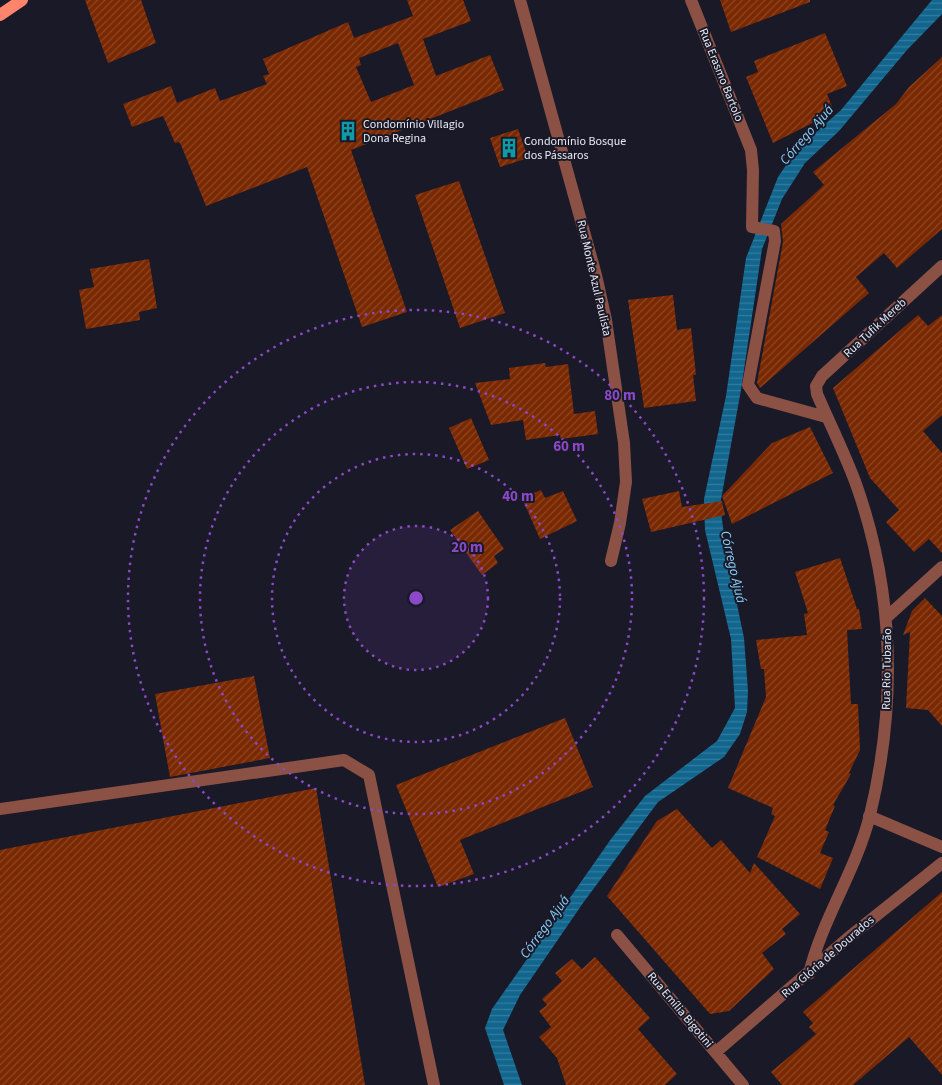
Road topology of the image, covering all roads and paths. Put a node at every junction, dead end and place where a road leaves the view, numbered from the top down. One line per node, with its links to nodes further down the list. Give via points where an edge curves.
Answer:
1 (22, 0): 4 (main road)
2 (520, 0): 8 (street, Rua Monte Azul Paulista, via 606,320 624,443 626,482)
3 (691, 0): 7 (street, Rua Erasmo Bartolo, via 751,150 752,227 774,231 775,241 748,385 757,398)
4 (0, 16)
5 (942, 266): 6 (street, Rua Tufik Mereb, via 822,376 816,386)
6 (817, 394): 7 (street, Rua Rio Tubarão)
7 (826, 417): 10 (street, Rua Rio Tubarão, via 856,484 880,567)
8 (611, 561)
9 (942, 567): 10 (street)
10 (888, 616): 12 (street, Rua Rio Tubarão, via 889,693)
11 (0, 809): 18 (street, via 344,760 369,775)
12 (869, 816): 13 (street); 16 (street, Rua Rio Tubarão, via 851,868 815,950)
13 (942, 847)
14 (942, 863): 16 (street, Rua Glória de Dourados, via 848,938)
15 (616, 935): 17 (street, Rua Emília Bigotini)
16 (809, 974): 17 (street, Rua Glória de Dourados)
17 (716, 1052): 19 (street, Rua Emília Bigotini)
18 (434, 1085)
19 (743, 1085)

